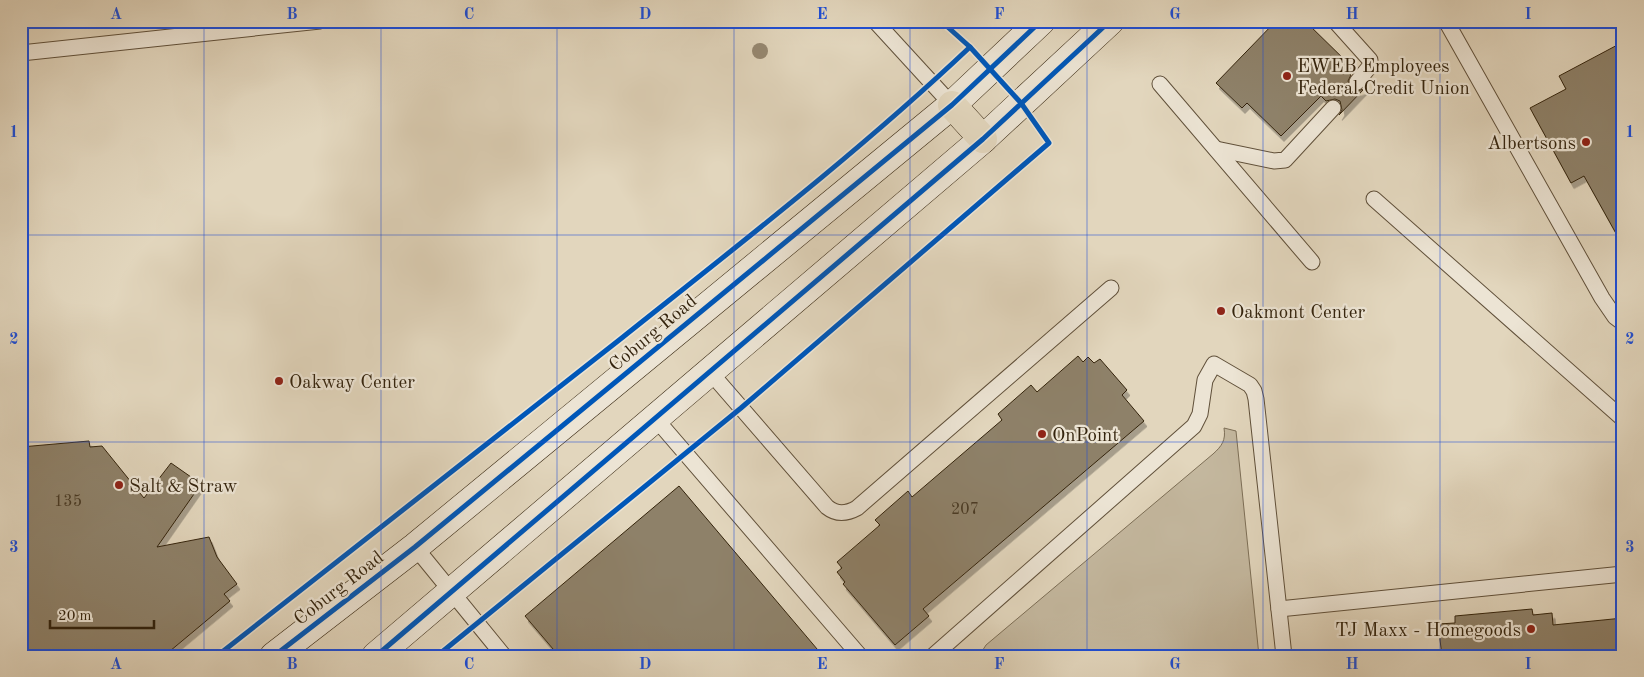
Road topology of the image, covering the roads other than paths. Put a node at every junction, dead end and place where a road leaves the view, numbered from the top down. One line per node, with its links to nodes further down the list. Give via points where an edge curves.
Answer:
1 (320, 21): 7 (lane)
2 (875, 21): 10 (lane)
3 (1040, 21): 10 (main road, Coburg Road)
4 (1110, 21): 12 (main road)
5 (1335, 21): 8 (lane, via 1370,60 1370,66)
6 (1446, 21): 17 (lane, via 1602,298)
7 (21, 53)
8 (1357, 82)
9 (1160, 84): 13 (lane)
10 (952, 105): 12 (main road); 21 (main road, Coburg Road)
11 (1333, 108): 13 (lane, via 1285,160 1274,161)
12 (983, 139): 18 (main road)
13 (1216, 150): 15 (lane)
14 (1374, 199): 20 (lane)
15 (1312, 262)
16 (1111, 288): 18 (lane, via 857,508 844,513 827,507)
17 (1623, 323)
18 (710, 372): 19 (main road)
19 (655, 418): 23 (main road); 28 (lane)
20 (1623, 419)
21 (415, 547): 23 (lane); 25 (main road, Coburg Road)
22 (1623, 574): 24 (lane)
23 (451, 592): 26 (main road); 27 (lane)
24 (1279, 609): 29 (lane, via 1254,391 1214,364 1205,380 1200,414 1194,426); 30 (lane)
25 (274, 656)
26 (376, 656)
27 (504, 656)
28 (860, 656)
29 (932, 656)
30 (1284, 656)

